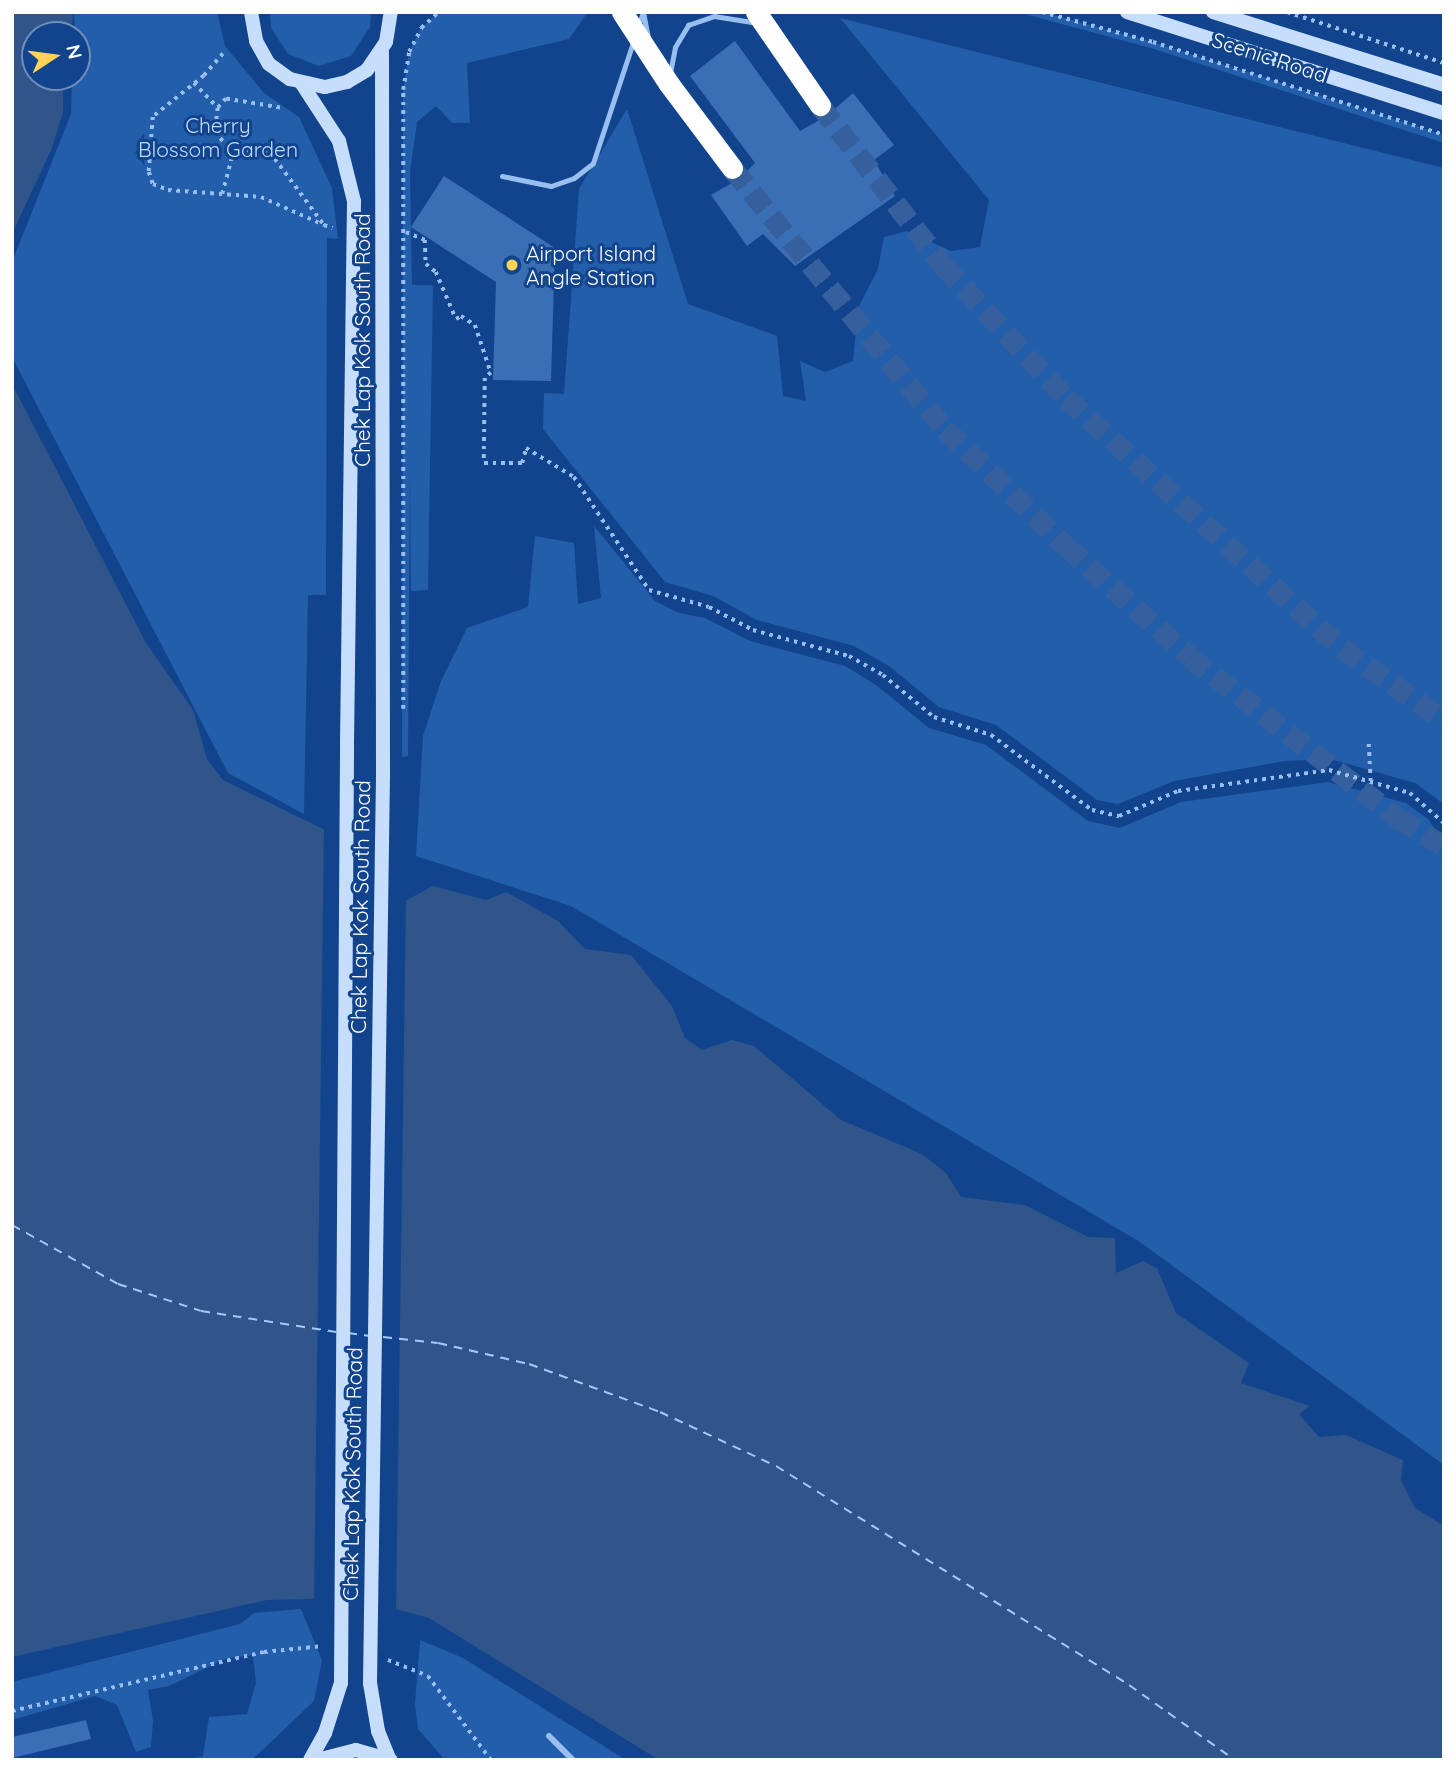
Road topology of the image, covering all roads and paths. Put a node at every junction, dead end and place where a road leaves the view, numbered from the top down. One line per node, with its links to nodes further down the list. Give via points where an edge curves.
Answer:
1 (251, 12): 17 (main road, via 261,53 278,72)
2 (439, 12): 31 (path, Chek Lap Kok South Road, via 421,29 409,52 403,90)
3 (622, 12): 15 (highway, bridge)
4 (643, 12): 15 (lane, bridge); 27 (lane, via 593,163 551,186)
5 (740, 12): 11 (lane)
6 (1042, 12): 24 (path, Scenic Road, via 1153,42)
7 (1127, 12): 23 (main road, Scenic Road)
8 (1213, 12): 19 (main road, Scenic Road)
9 (1287, 12): 14 (path)
10 (392, 13): 12 (main road, Chek Lap Kok South Road)
11 (754, 17): 18 (lane, via 714,16 688,24 675,47); 20 (highway)
12 (382, 52): 17 (main road, via 367,70 347,82 325,87); 42 (main road, Chek Lap Kok South Road, bridge, via 383,772 370,1683 378,1731)
13 (223, 54): 16 (path)
14 (1444, 63)
15 (654, 64): 18 (highway, bridge)
16 (194, 83): 21 (path); 28 (path, via 153,117 149,172 159,188)
17 (302, 84): 40 (main road, Chek Lap Kok South Road, bridge, via 339,141 354,201 341,1682 325,1732)
18 (669, 85): 26 (highway)
19 (1444, 85)
20 (820, 105)
21 (218, 108): 22 (path, via 226,99); 25 (path, via 215,132 220,142)
22 (280, 108)
23 (1444, 113)
24 (1444, 135)
25 (234, 149): 28 (path); 29 (path, via 270,152)
26 (732, 168)
27 (502, 177)
28 (222, 194): 29 (path, via 261,197)
29 (324, 225): 30 (path)
30 (332, 229)
31 (406, 232): 32 (path, Chek Lap Kok South Road); 34 (path, via 425,240 426,264 436,272 456,319 461,316 475,325 491,373 485,378 484,463 522,463 526,448 575,477 649,590 709,607 753,630 849,656 883,675 934,717 991,735 1092,810 1119,816 1178,792 1287,773 1329,770)
32 (403, 715)
33 (1369, 744): 34 (path)
34 (1371, 782): 35 (path, via 1410,793)
35 (1444, 823)
36 (336, 1645): 38 (path, via 264,1652)
37 (375, 1656): 43 (path, via 414,1667 434,1682)
38 (12, 1711)
39 (549, 1736): 44 (street)
40 (310, 1760)
41 (317, 1760): 42 (main road, via 355,1750)
42 (390, 1760)
43 (492, 1760)
44 (573, 1760)

